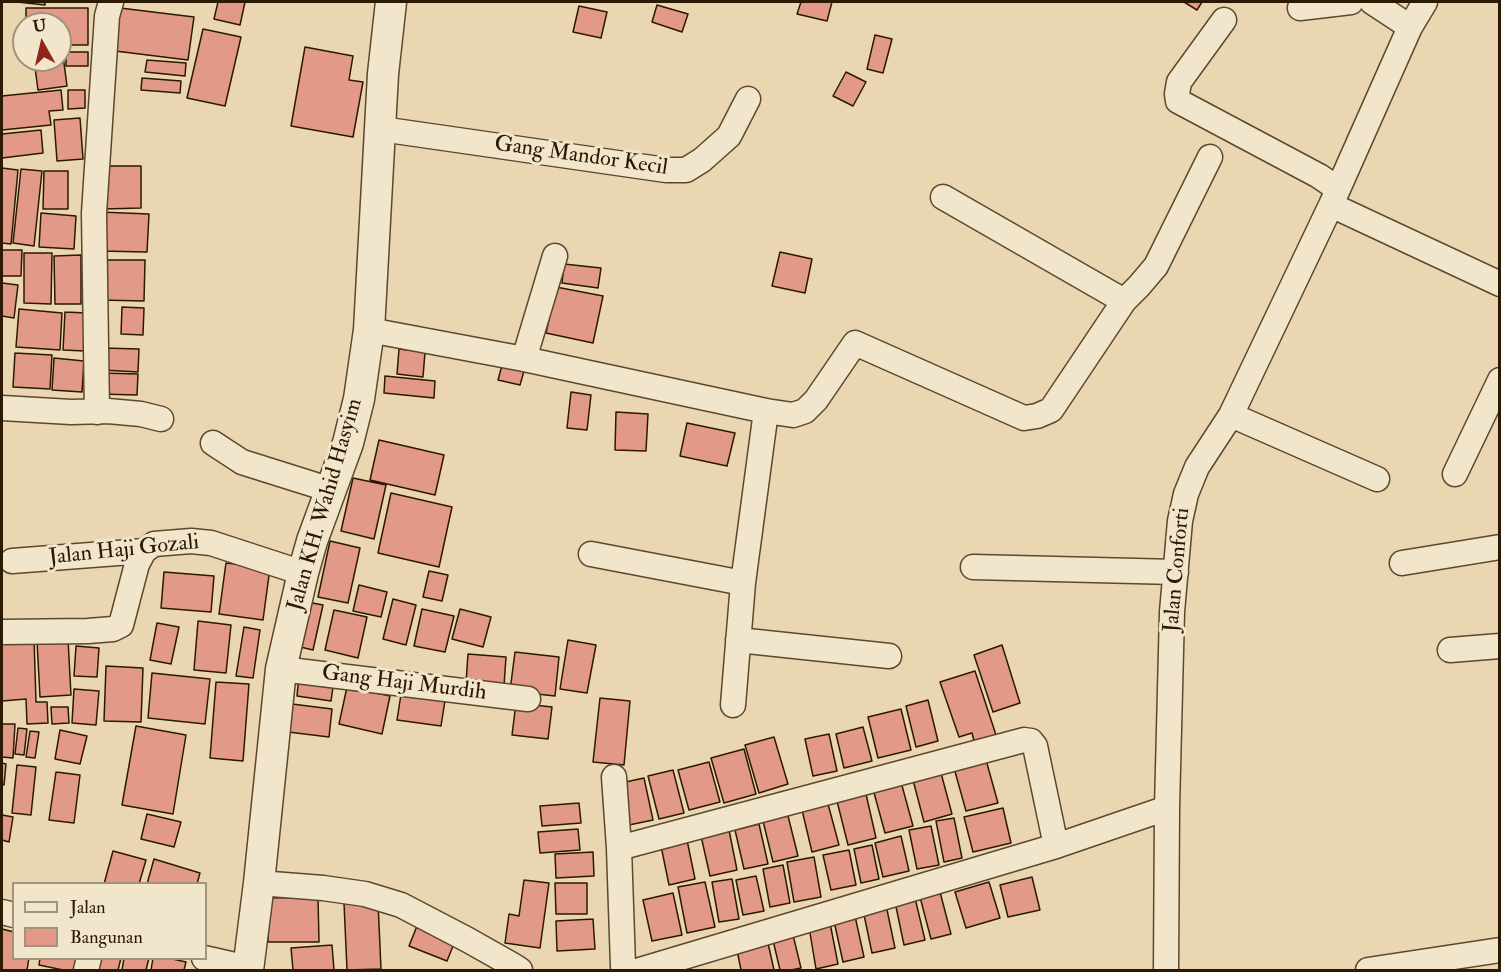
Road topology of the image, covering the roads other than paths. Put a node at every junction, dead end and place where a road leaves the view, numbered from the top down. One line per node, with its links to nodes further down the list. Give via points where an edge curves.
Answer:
1 (111, 2): 21 (street, via 94,213)
2 (391, 2): 10 (street, Jalan KH. Wahid Hasyim)
3 (1351, 2): 6 (street)
4 (1372, 2): 8 (street)
5 (1425, 2): 8 (street, Jalan Conforti)
6 (1300, 8)
7 (1224, 20): 13 (street, via 1179,82 1178,101 1319,176)
8 (1410, 27): 13 (street, Jalan Conforti)
9 (747, 99): 10 (street, Gang Mandor Kecil, via 729,136 686,170)
10 (381, 129): 17 (street, Jalan KH. Wahid Hasyim)
11 (1209, 157): 16 (street, via 1156,266)
12 (943, 197): 16 (street)
13 (1335, 197): 15 (street); 23 (street, Jalan Conforti)
14 (555, 256): 18 (street)
15 (1500, 284)
16 (1124, 301): 22 (street, via 1051,410 1037,416 1024,418 855,343 805,411 793,415)
17 (369, 330): 18 (street); 28 (street, Jalan KH. Wahid Hasyim, via 356,410)
18 (524, 359): 22 (street)
19 (1500, 380): 26 (street)
20 (2, 408): 21 (street)
21 (97, 411): 24 (street)
22 (766, 411): 37 (street)
23 (1231, 415): 27 (street); 35 (street, Jalan Conforti, via 1197,467 1186,494)
24 (160, 419)
25 (213, 443): 28 (street, via 242,462)
26 (1455, 474)
27 (1377, 480)
28 (331, 490): 36 (street, Jalan KH. Wahid Hasyim)
29 (1500, 547): 33 (street)
30 (144, 551): 32 (street, Jalan Haji Gozali); 36 (street, Jalan Haji Gozali, via 154,544 211,543); 38 (street, via 121,625 88,631)
31 (591, 554): 37 (street)
32 (12, 561)
33 (1401, 563)
34 (973, 567): 35 (street)
35 (1176, 572): 47 (street, Jalan Conforti)
36 (303, 573): 43 (street, Jalan KH. Wahid Hasyim)
37 (742, 583): 39 (street)
38 (2, 633)
39 (738, 640): 42 (street); 45 (street)
40 (1500, 646): 41 (street)
41 (1450, 650)
42 (890, 656)
43 (281, 669): 44 (street, Gang Haji Murdih); 50 (street, Jalan KH. Wahid Hasyim)
44 (528, 699)
45 (733, 705)
46 (614, 777): 49 (street)
47 (1167, 808): 48 (street); 57 (street, Jalan Conforti)
48 (1056, 846): 49 (street, via 1035,746 1024,740); 56 (street)
49 (619, 848): 55 (street)
50 (259, 883): 53 (street, Jalan KH. Wahid Hasyim); 54 (street, via 365,894 401,905)
51 (1500, 950): 58 (street)
52 (207, 959): 53 (street)
53 (248, 969)
54 (520, 970)
55 (626, 970)
56 (640, 970)
57 (1166, 970)
58 (1368, 970)

